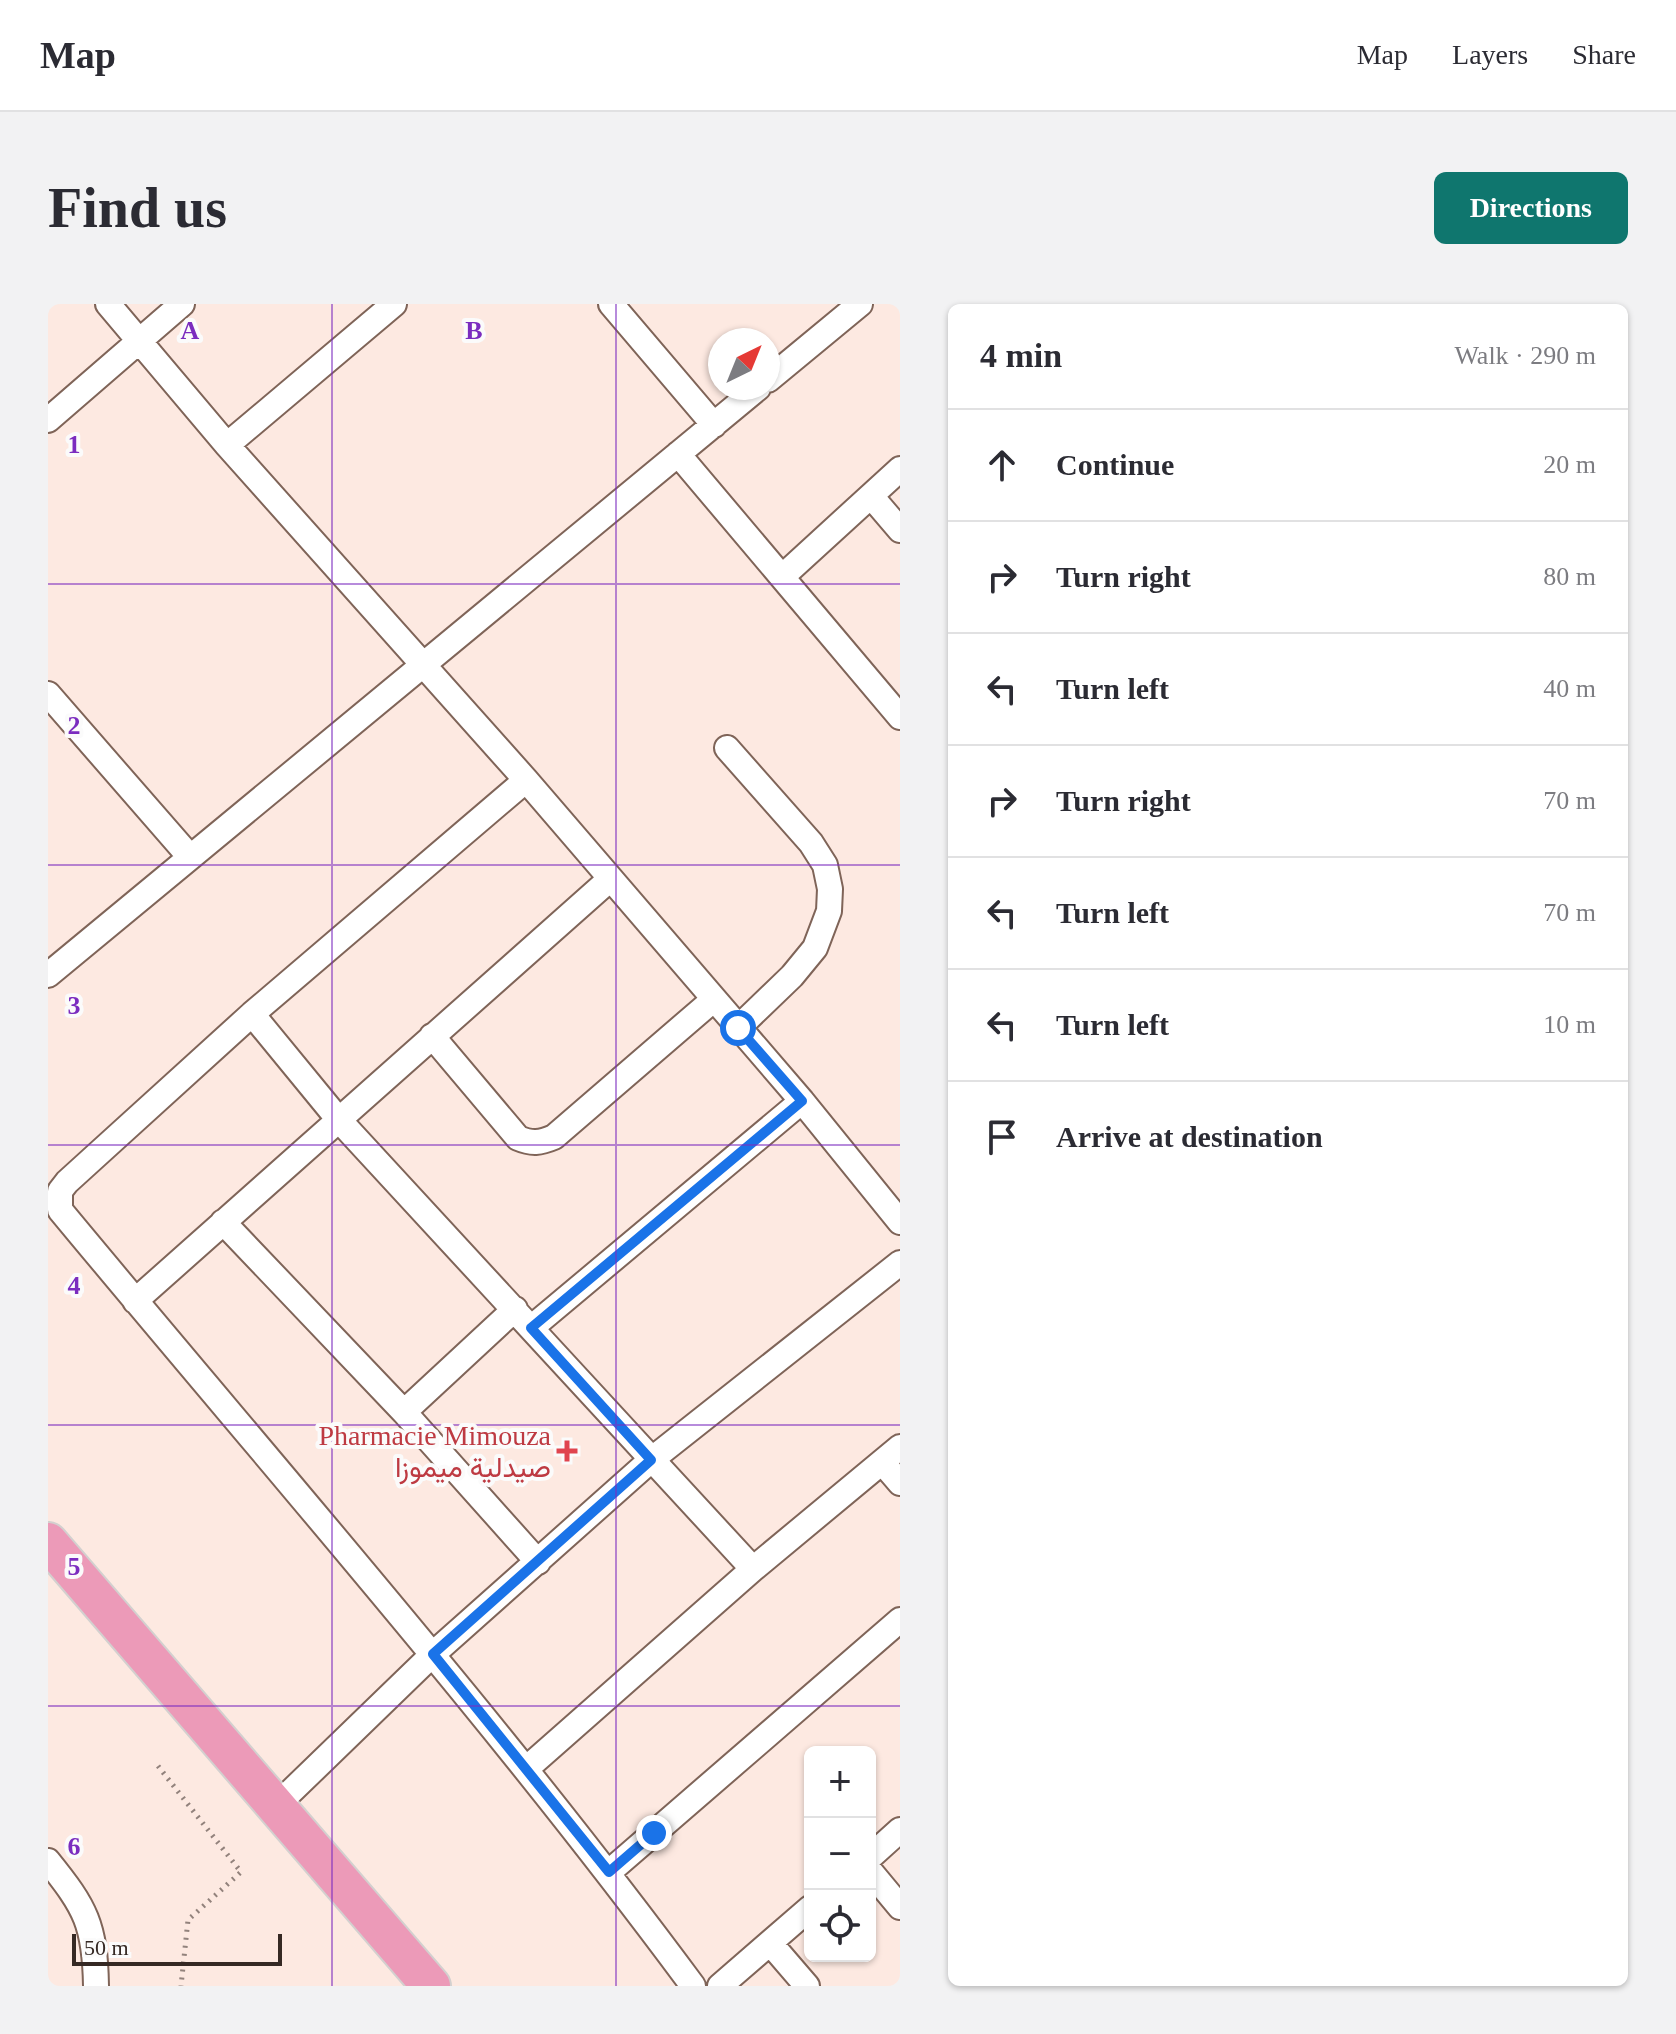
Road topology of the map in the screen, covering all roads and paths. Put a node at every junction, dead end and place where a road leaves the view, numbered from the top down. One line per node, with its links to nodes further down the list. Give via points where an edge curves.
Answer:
1 (108, 304): 6 (street)
2 (182, 304): 6 (street)
3 (394, 304): 11 (street)
4 (611, 304): 10 (street)
5 (860, 304): 7 (street)
6 (139, 341): 9 (street); 11 (street)
7 (780, 370)
8 (744, 400): 10 (street)
9 (48, 420)
10 (714, 425): 12 (street)
11 (227, 445): 17 (street)
12 (678, 454): 16 (street); 17 (street)
13 (900, 469): 14 (street)
14 (871, 496): 15 (street); 16 (street)
15 (900, 530)
16 (783, 576): 19 (street)
17 (423, 665): 21 (street); 22 (street)
18 (48, 694): 22 (street)
19 (900, 717)
20 (727, 748): 27 (street, via 811,843 825,865 830,889 829,911 815,948)
21 (526, 780): 23 (street); 26 (street)
22 (190, 857): 24 (street)
23 (609, 880): 25 (street); 28 (street)
24 (48, 975)
25 (713, 1000): 27 (street); 28 (street, via 541,1143 518,1138)
26 (252, 1014): 30 (street); 34 (street, via 60,1191 60,1210)
27 (738, 1028): 29 (street)
28 (432, 1036): 30 (street)
29 (802, 1101): 32 (street); 35 (street)
30 (339, 1120): 31 (street); 35 (street)
31 (223, 1222): 34 (street); 36 (street)
32 (900, 1222)
33 (900, 1263): 38 (street)
34 (135, 1301): 44 (street)
35 (523, 1319): 36 (street); 38 (street)
36 (404, 1412): 41 (street)
37 (891, 1454): 39 (street); 42 (street)
38 (651, 1460): 41 (street); 42 (street)
39 (900, 1483)
40 (48, 1542): 47 (main road)
41 (538, 1562): 44 (street)
42 (753, 1569): 46 (street)
43 (900, 1620): 51 (street)
44 (433, 1654): 46 (street); 47 (street)
45 (158, 1766): 57 (path, via 241,1872 188,1920)
46 (526, 1769): 51 (street)
47 (275, 1807): 58 (main road)
48 (900, 1830): 49 (street)
49 (876, 1852)
50 (48, 1861): 56 (street, via 86,1914 95,1946)
51 (609, 1872): 59 (street)
52 (876, 1878): 53 (street)
53 (900, 1907)
54 (804, 1913): 55 (street)
55 (770, 1943): 60 (street); 61 (street)
56 (96, 1986)
57 (181, 1986)
58 (431, 1986)
59 (693, 1986)
60 (720, 1986)
61 (807, 1986)

